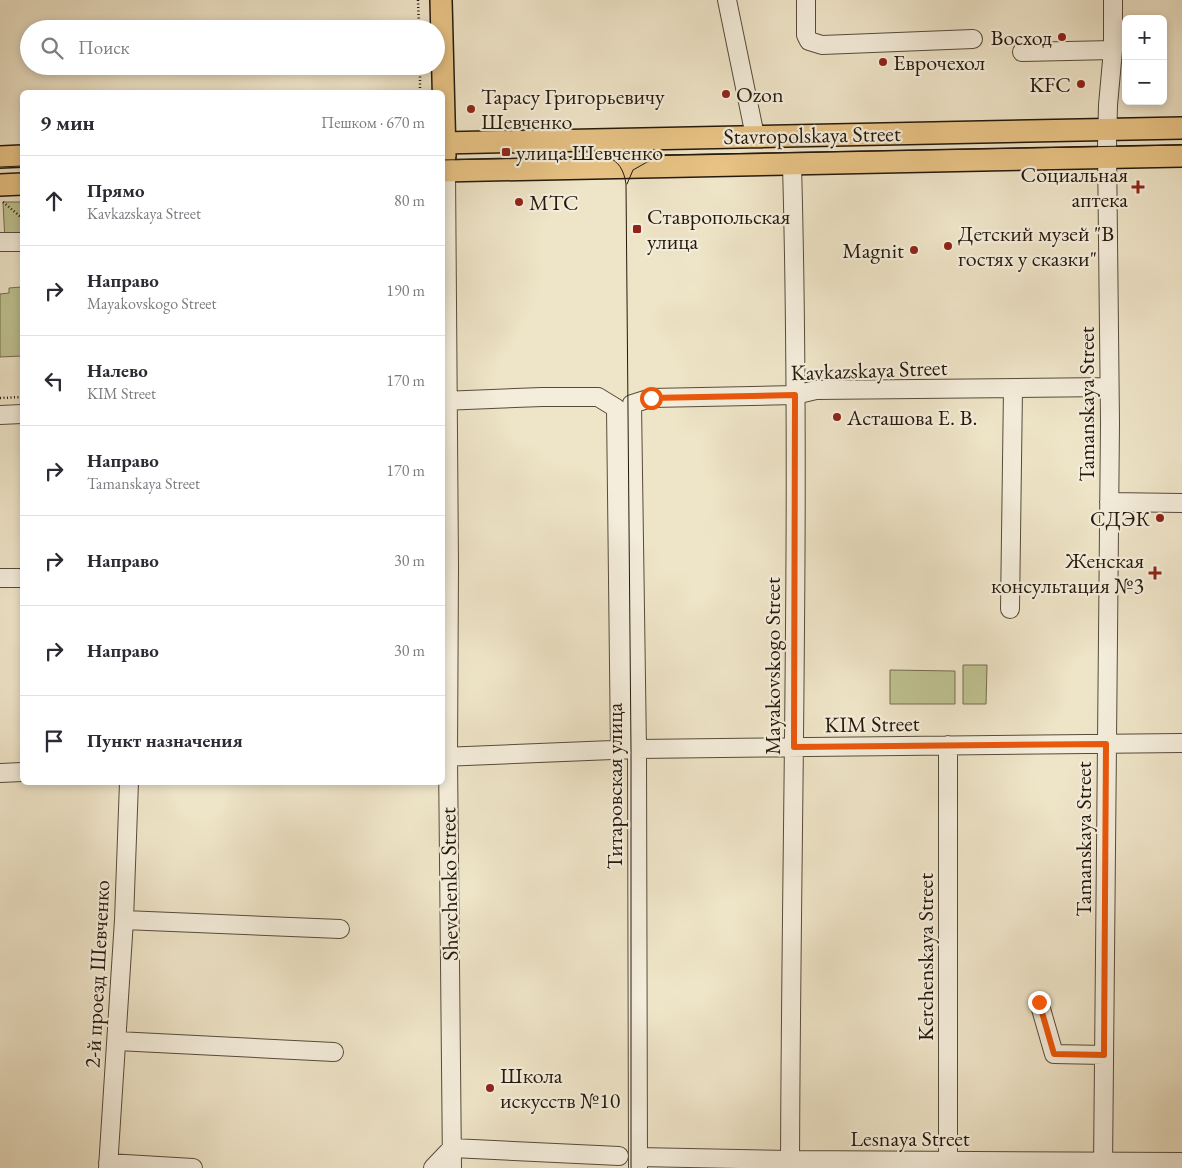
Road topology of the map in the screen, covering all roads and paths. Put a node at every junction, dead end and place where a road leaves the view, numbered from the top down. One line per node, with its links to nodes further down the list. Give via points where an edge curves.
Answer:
1 (418, 0): 6 (path)
2 (441, 0): 7 (main road, Shevchenko Street)
3 (727, 0): 17 (street)
4 (806, 0): 8 (street, via 806,35 815,43)
5 (1113, 0): 9 (street, Tamanskaya Street)
6 (419, 20)
7 (441, 20)
8 (973, 39)
9 (1113, 50): 10 (street); 15 (street, Tamanskaya Street)
10 (1022, 52)
11 (420, 75): 13 (path)
12 (443, 75): 14 (main road, Shevchenko Street)
13 (420, 90)
14 (443, 90)
15 (1107, 128): 16 (main road, Stavropolskaya Street); 17 (main road, Stavropolskaya Street); 22 (street, Tamanskaya Street)
16 (1182, 128)
17 (755, 136): 18 (main road, Stavropolskaya Street)
18 (445, 143)
19 (20, 156): 21 (main road)
20 (1182, 156): 22 (main road, Stavropolskaya Street)
21 (0, 157)
22 (1107, 158): 23 (main road, Stavropolskaya Street); 30 (street, Tamanskaya Street)
23 (792, 164): 24 (main road, Stavropolskaya Street); 32 (street, Mayakovskogo Street)
24 (445, 171)
25 (20, 185): 26 (main road)
26 (2, 193): 27 (path)
27 (20, 216)
28 (0, 242): 29 (street)
29 (20, 242)
30 (1109, 387): 31 (street, Kavkazskaya Street); 39 (street, Tamanskaya Street)
31 (1013, 389): 32 (street, Kavkazskaya Street, via 816,390); 44 (street)
32 (795, 395): 36 (street, Kavkazskaya Street, via 651,398); 48 (street, Mayakovskogo Street)
33 (20, 397): 34 (path)
34 (0, 398)
35 (445, 401): 36 (street, via 598,397); 41 (street, Shevchenko Street)
36 (624, 406): 49 (street, Титаровская улица)
37 (20, 414): 38 (street)
38 (0, 415)
39 (1109, 502): 40 (street); 46 (street, Tamanskaya Street)
40 (1182, 503)
41 (446, 567): 50 (street, Shevchenko Street)
42 (0, 578): 43 (street)
43 (20, 578)
44 (1010, 609)
45 (1182, 743): 46 (street, KIM Street)
46 (1106, 744): 47 (street, KIM Street); 59 (street, Tamanskaya Street)
47 (948, 745): 48 (street, KIM Street); 65 (street, Kerchenskaya Street)
48 (794, 747): 49 (street, KIM Street); 64 (street, Mayakovskogo Street)
49 (628, 750): 50 (street, KIM Street); 62 (street, Титаровская улица)
50 (445, 757): 60 (street, Shevchenko Street)
51 (20, 772): 52 (street)
52 (0, 773)
53 (129, 785): 54 (street, 2-й проезд Шевченко)
54 (124, 920): 55 (street); 57 (street, 2-й проезд Шевченко)
55 (340, 929)
56 (1039, 1002): 59 (street, via 1054,1054)
57 (117, 1041): 58 (street); 66 (street, 2-й проезд Шевченко)
58 (334, 1052)
59 (1104, 1055): 67 (street, Tamanskaya Street)
60 (452, 1148): 61 (street); 69 (street); 70 (street, Shevchenko Street)
61 (619, 1156)
62 (638, 1162): 64 (street, Lesnaya Street)
63 (1182, 1162): 67 (street, Lesnaya Street)
64 (790, 1164): 65 (street, Lesnaya Street)
65 (948, 1164): 67 (street, Lesnaya Street)
66 (108, 1165): 68 (street)
67 (1103, 1165)
68 (192, 1168)
69 (433, 1168)
70 (452, 1168)

